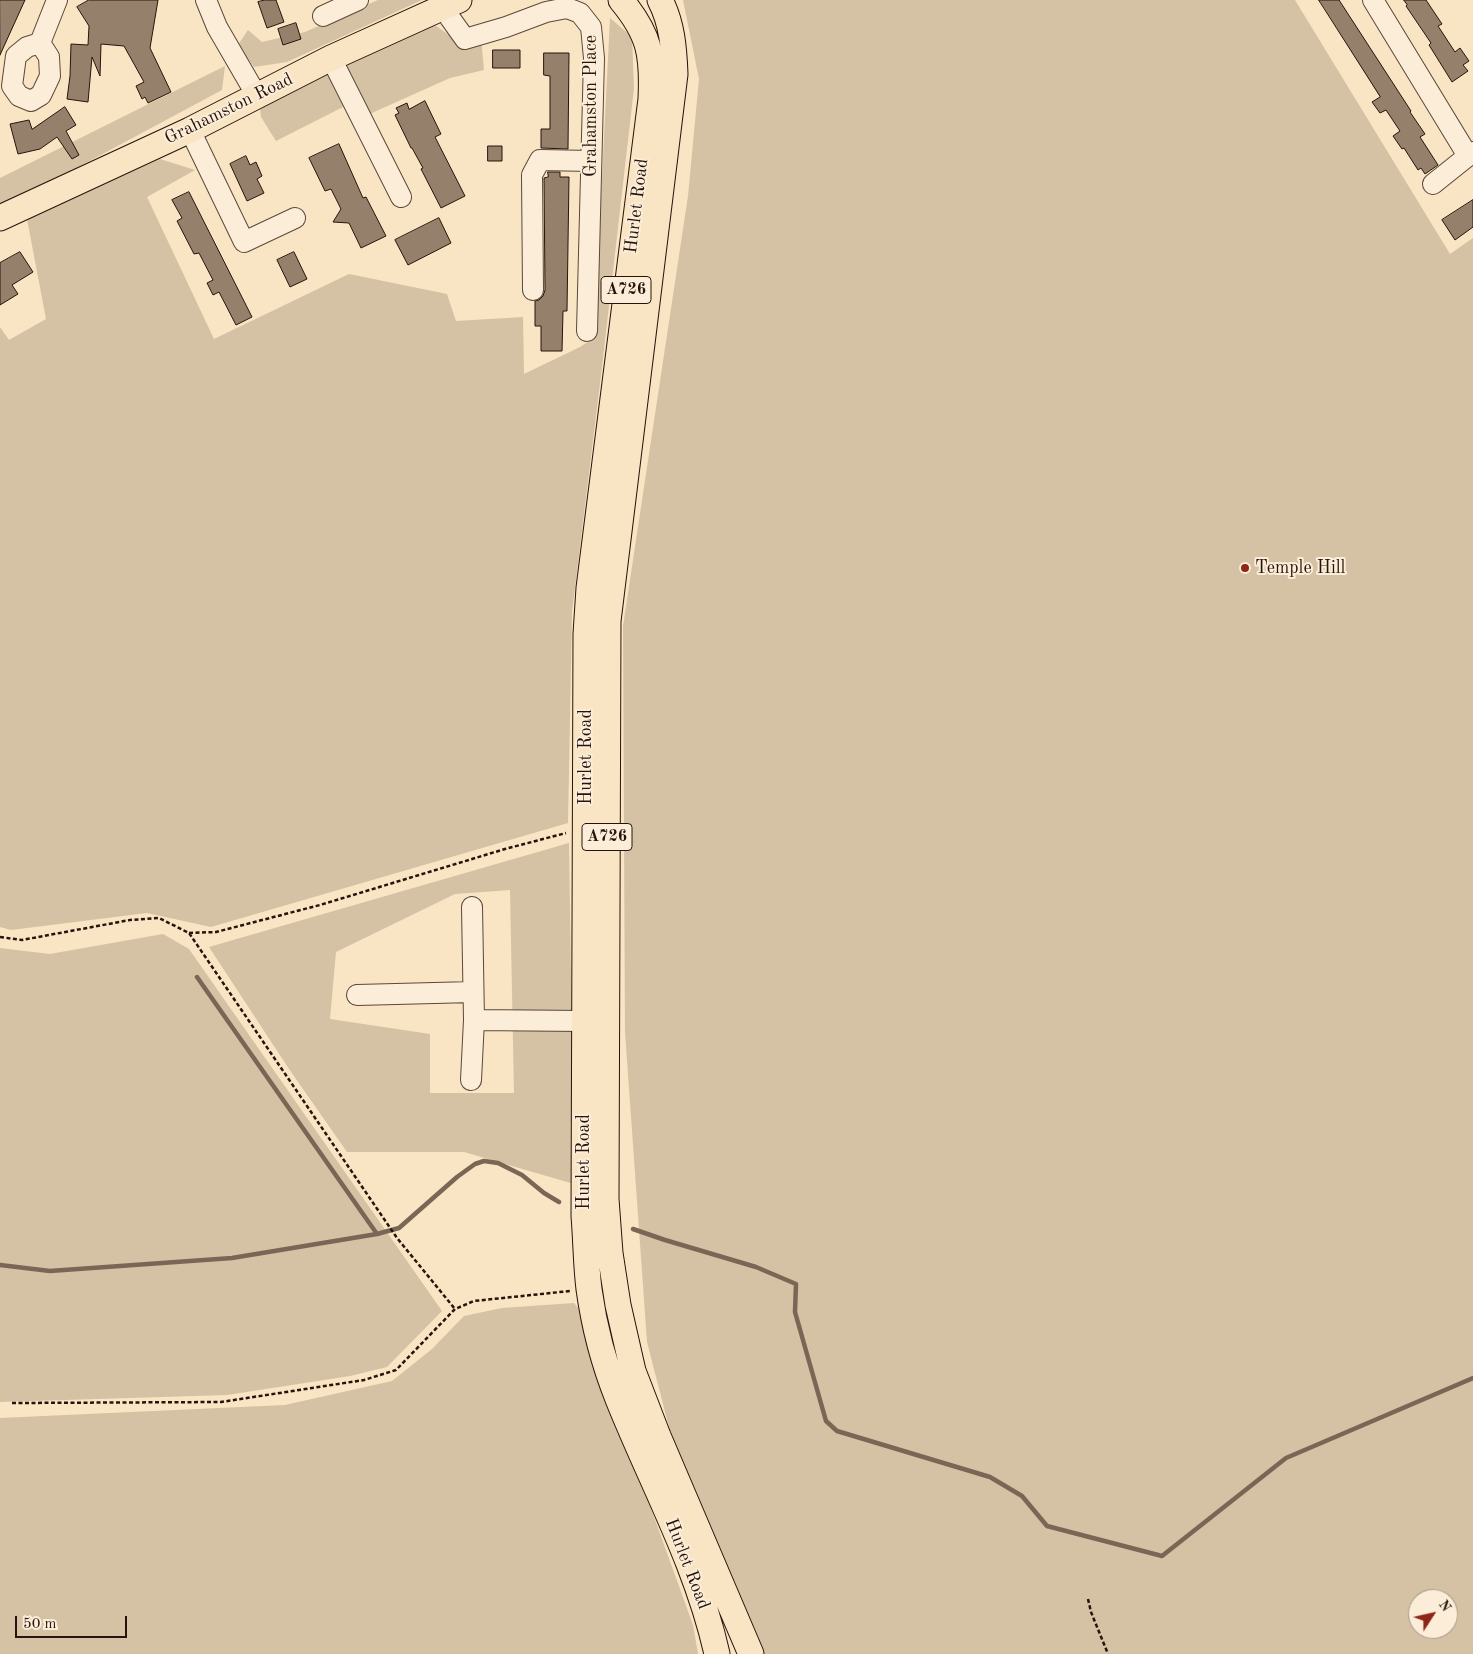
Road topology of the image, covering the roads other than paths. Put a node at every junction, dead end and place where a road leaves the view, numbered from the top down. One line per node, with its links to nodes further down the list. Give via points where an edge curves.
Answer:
1 (57, 0): 9 (street)
2 (206, 0): 11 (street, via 217,27)
3 (621, 0): 25 (main road, Hurlet Road / A726, via 640,25 647,41 652,77 589,588)
4 (660, 0): 28 (main road, Hurlet Road / A726, via 669,22 675,74 608,621 606,1199 618,1305 633,1371)
5 (1373, 0): 13 (street)
6 (355, 1): 8 (street)
7 (452, 3): 10 (main road, Grahamston Road); 14 (street, Grahamston Place, via 450,18 465,39 546,12 567,8 580,13 591,27 594,58)
8 (323, 16)
9 (40, 43)
10 (331, 58): 11 (main road, Grahamston Road); 16 (street)
11 (257, 96): 12 (main road, Grahamston Road)
12 (190, 130): 17 (main road, Grahamston Road); 18 (street, via 244,242)
13 (1470, 154): 15 (street)
14 (591, 161): 19 (street, via 540,160 534,170); 20 (street, Grahamston Place)
15 (1433, 184)
16 (401, 197)
17 (0, 218)
18 (295, 218)
19 (533, 290)
20 (587, 331)
21 (472, 907): 22 (street)
22 (473, 992): 23 (street); 24 (street)
23 (357, 995)
24 (474, 1020): 25 (street); 26 (street)
25 (584, 1021): 27 (main road, Hurlet Road / A726, via 584,1216 589,1288 600,1342 617,1398 685,1552)
26 (471, 1080)
27 (717, 1654)
28 (751, 1654)

